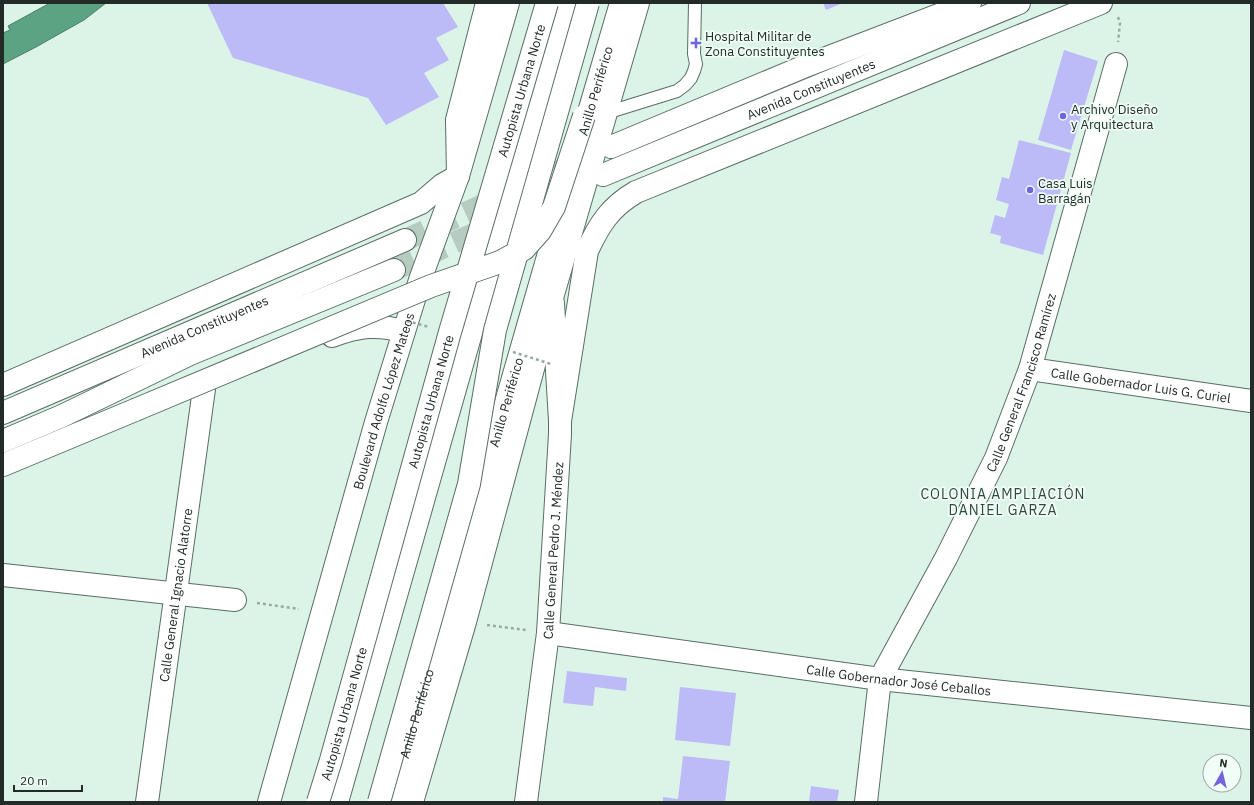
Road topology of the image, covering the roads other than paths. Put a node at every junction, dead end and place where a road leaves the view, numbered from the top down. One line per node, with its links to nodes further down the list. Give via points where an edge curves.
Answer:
1 (508, 3): 19 (main road, Boulevard Adolfo López Mateos)
2 (547, 3): 41 (main road, Autopista Urbana Norte, bridge, via 450,332)
3 (566, 3): 42 (main road)
4 (588, 3): 43 (main road, bridge, via 495,330 470,484)
5 (617, 3): 31 (main road, bridge, via 554,207 540,231 524,249 500,262 431,286)
6 (621, 3): 44 (main road, Anillo Periférico)
7 (638, 3): 16 (main road)
8 (695, 3): 16 (lane, via 696,64 685,86 677,91)
9 (937, 3): 15 (main road, via 859,36)
10 (970, 3): 15 (main road, Avenida Constituyentes)
11 (1019, 3): 18 (main road, Avenida Constituyentes)
12 (1101, 3): 29 (main road, via 624,199 604,219 587,251)
13 (486, 6): 19 (main road, via 456,120)
14 (1116, 64): 24 (main road, Calle General Francisco Ramírez)
15 (803, 67): 17 (main road, Avenida Constituyentes)
16 (606, 112): 22 (main road)
17 (612, 147)
18 (603, 175)
19 (458, 176): 23 (main road, Boulevard Adolfo López Mateos); 25 (main road, via 442,185 421,203)
20 (404, 240): 28 (main road, Avenida Constituyentes)
21 (394, 270): 30 (main road, Avenida Constituyentes, via 190,354 62,416)
22 (552, 298): 29 (main road, Calle General Pedro J. Méndez); 45 (main road, via 465,622)
23 (404, 331): 26 (main road, via 376,326 351,329); 40 (main road, Boulevard Adolfo López Mateos)
24 (1030, 369): 27 (main road, Calle Gobernador Luis G. Curiel); 37 (main road, Calle General Francisco Ramírez, via 996,458 946,558)
25 (3, 385)
26 (204, 389): 32 (main road); 34 (main road, Calle General Ignacio Alatorre)
27 (1251, 401)
28 (3, 413)
29 (560, 421): 36 (main road, Calle General Pedro J. Méndez)
30 (3, 441)
31 (3, 466)
32 (3, 475)
33 (3, 575): 34 (main road)
34 (176, 594): 35 (main road); 39 (main road, Calle General Ignacio Alatorre)
35 (235, 600)
36 (548, 633): 37 (main road, Calle Gobernador José Ceballos); 46 (main road, Calle General Pedro J. Méndez)
37 (880, 679): 38 (main road, Calle Gobernador José Ceballos); 47 (main road, Calle General Francisco Ramírez)
38 (1251, 718)
39 (147, 802)
40 (269, 802)
41 (318, 802)
42 (337, 802)
43 (379, 802)
44 (391, 802)
45 (412, 802)
46 (526, 802)
47 (866, 802)

